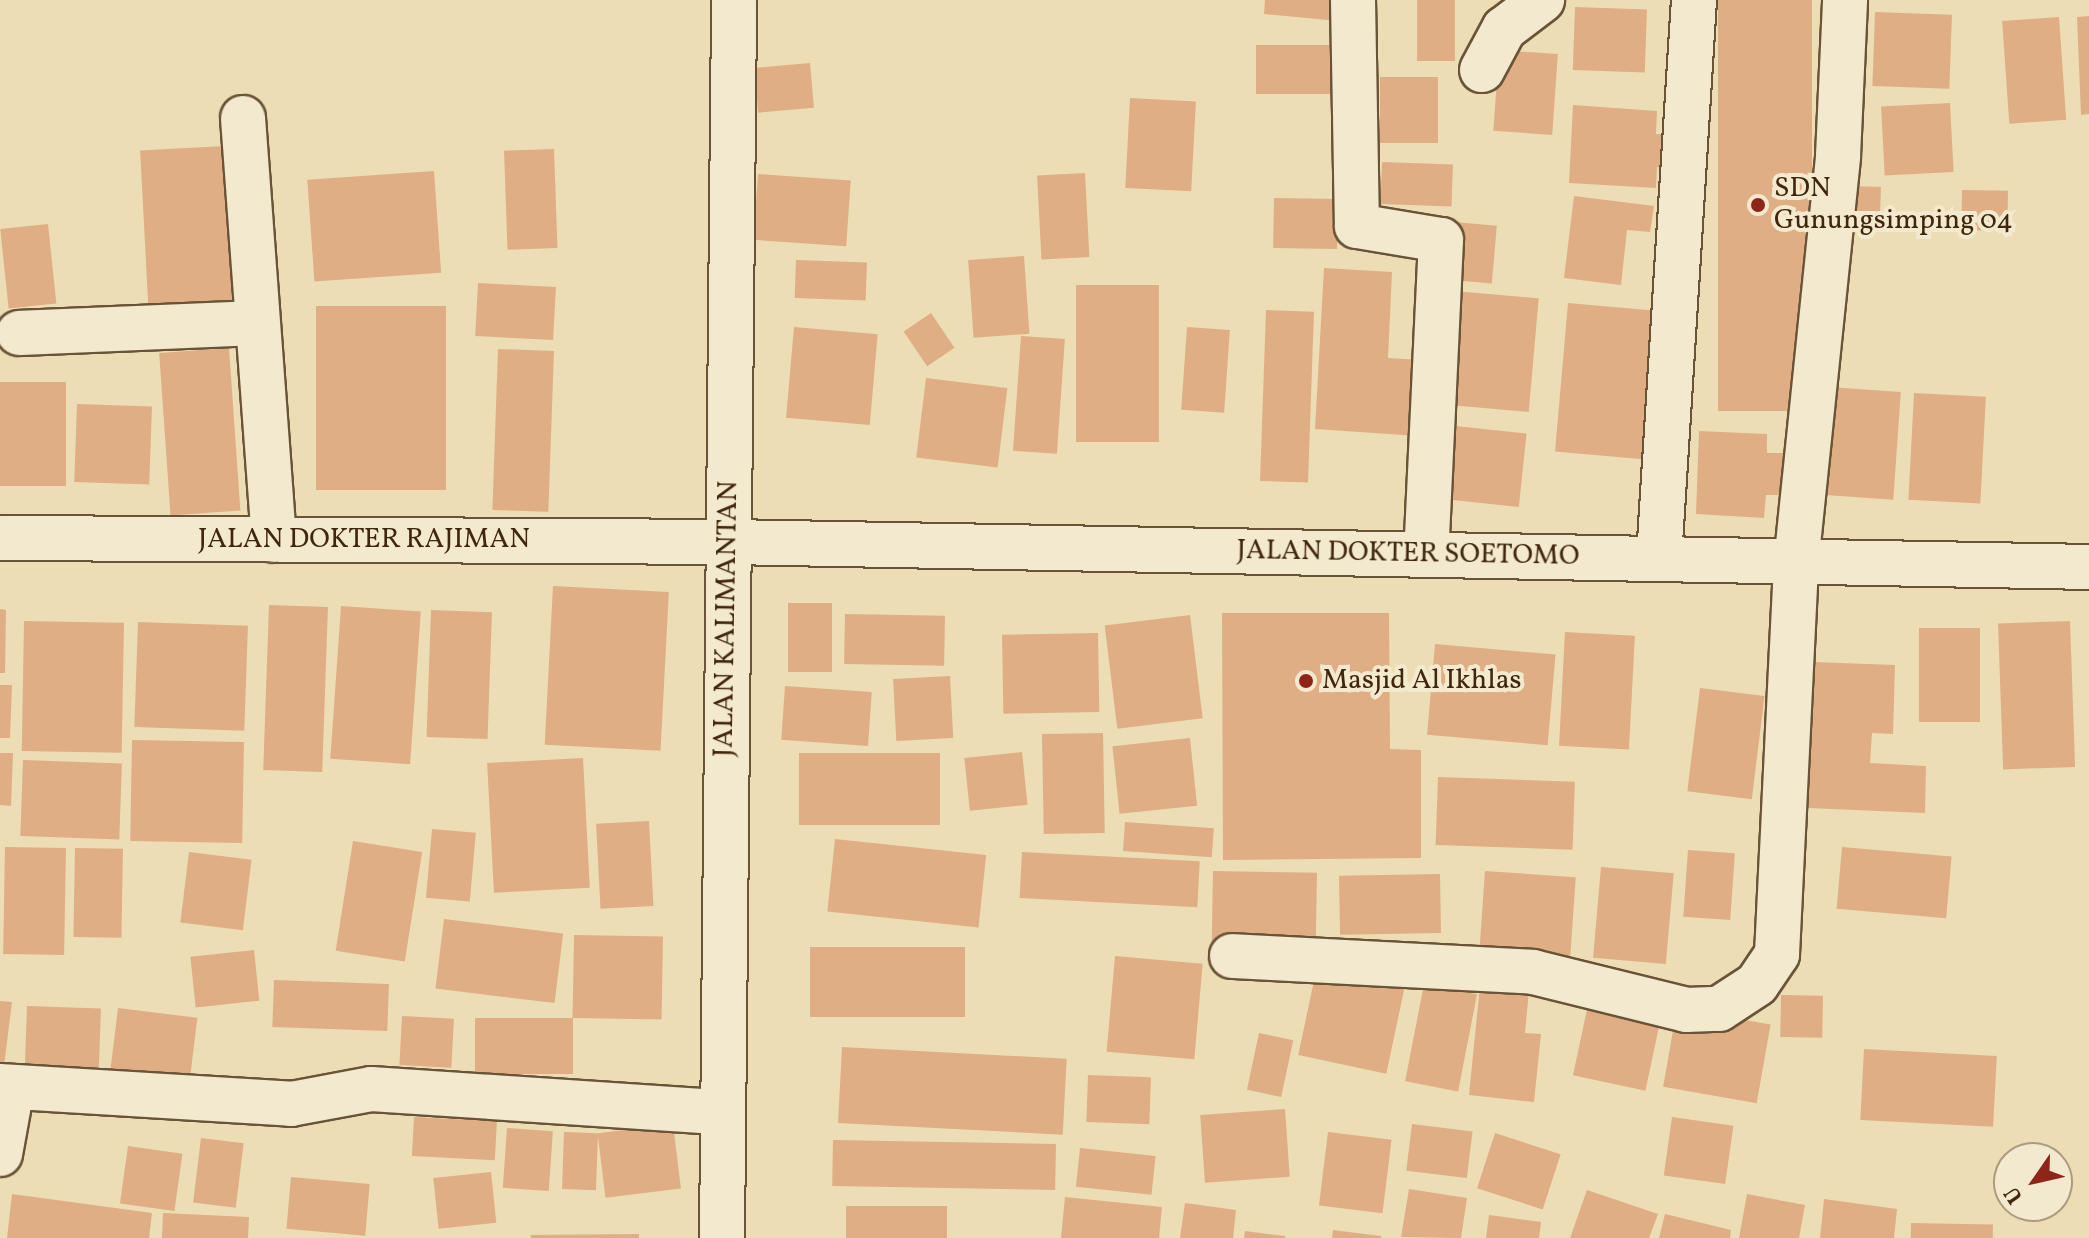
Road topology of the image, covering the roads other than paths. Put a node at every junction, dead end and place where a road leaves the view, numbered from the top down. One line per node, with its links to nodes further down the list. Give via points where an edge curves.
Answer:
1 (734, 0): 12 (street, JALAN KALIMANTAN)
2 (1353, 0): 13 (street, via 1357,226 1441,240)
3 (1542, 0): 6 (street, via 1504,29)
4 (1694, 0): 14 (street)
5 (1845, 0): 15 (street, via 1838,156)
6 (1482, 70)
7 (243, 118): 8 (street)
8 (253, 323): 9 (street); 11 (street)
9 (19, 333)
10 (0, 538): 11 (street, JALAN DOKTER RAJIMAN)
11 (274, 540): 12 (street, JALAN DOKTER RAJIMAN)
12 (728, 542): 13 (street, JALAN DOKTER SOETOMO); 19 (street, JALAN KALIMANTAN)
13 (1426, 554): 14 (street, JALAN DOKTER SOETOMO)
14 (1659, 558): 15 (street, JALAN DOKTER SOETOMO)
15 (1796, 564): 16 (street, JALAN DOKTER SOETOMO); 17 (street, via 1777,954 1757,984 1719,1009 1686,1010 1533,972)
16 (2089, 567)
17 (1232, 956)
18 (6, 1087): 19 (street, via 291,1104 371,1089); 20 (street)
19 (720, 1112): 21 (street, JALAN KALIMANTAN)
20 (0, 1154)
21 (722, 1238)

